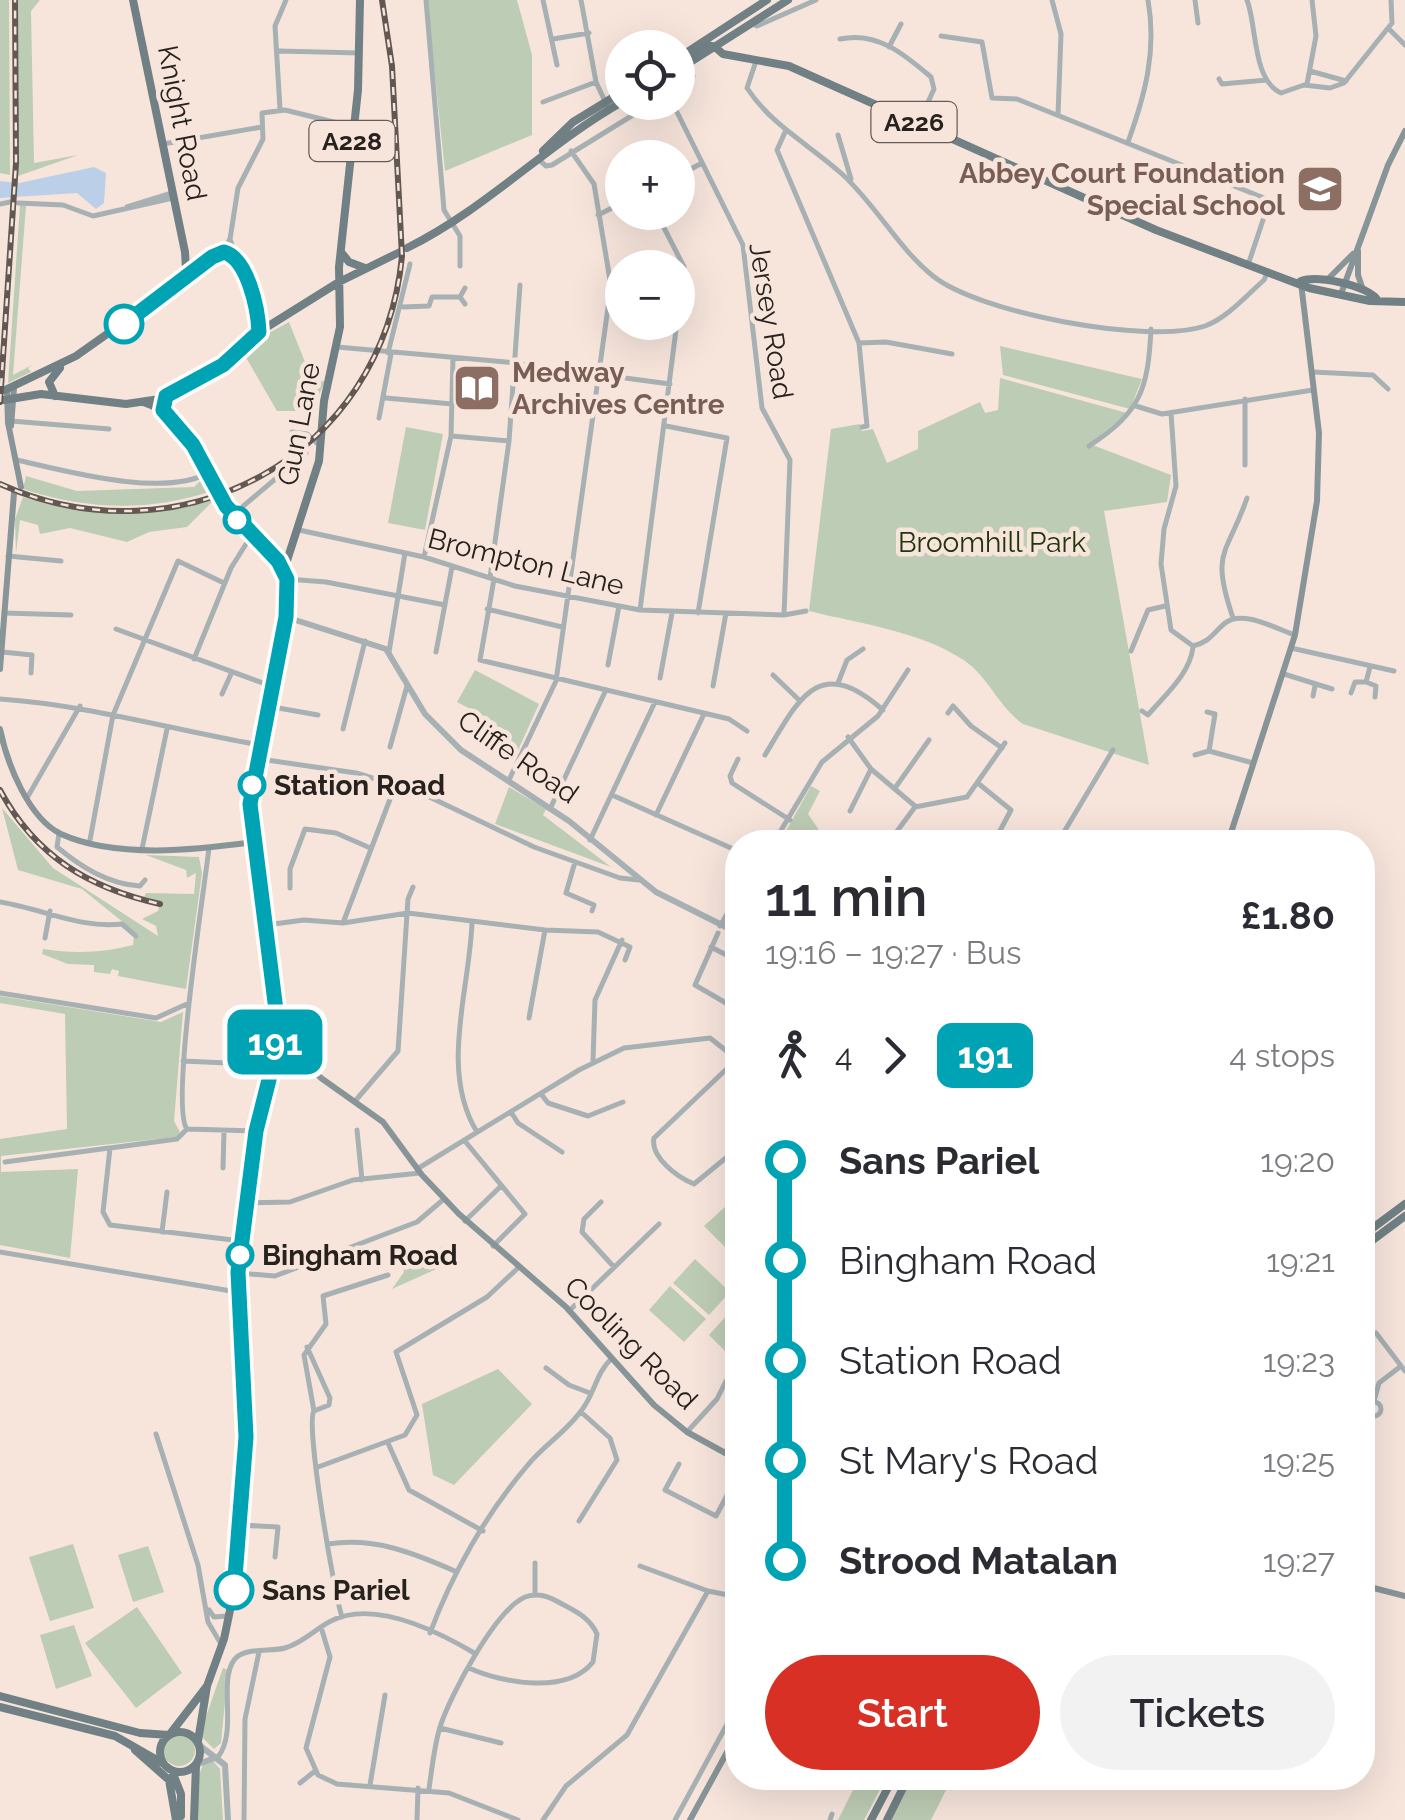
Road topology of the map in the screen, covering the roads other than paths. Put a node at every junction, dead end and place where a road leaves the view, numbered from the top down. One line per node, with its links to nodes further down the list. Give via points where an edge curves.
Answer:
1 (286, 0): 30 (street, via 276,25)
2 (360, 0): 31 (main road, A228)
3 (426, 0): 66 (street)
4 (543, 0): 24 (street)
5 (581, 0): 22 (street)
6 (767, 0): 17 (main road)
7 (776, 0): 17 (main road)
8 (788, 0): 18 (main road)
9 (816, 0): 18 (street)
10 (1052, 0): 45 (street, via 1061,34)
11 (1148, 0): 54 (street, via 1150,62)
12 (1247, 0): 36 (street)
13 (1312, 0): 35 (street)
14 (1392, 0): 21 (street)
15 (132, 1): 55 (main road, Knight Road)
16 (1200, 4): 19 (street)
17 (750, 11): 29 (main road)
18 (752, 23): 27 (main road)
19 (1198, 23)
20 (902, 24): 28 (street)
21 (1388, 28): 26 (street); 38 (street)
22 (588, 34): 24 (street); 37 (street)
23 (941, 36): 45 (street, via 982,42 992,98)
24 (552, 39): 34 (street)
25 (840, 39): 28 (street, via 861,34)
26 (1405, 45)
27 (715, 47): 32 (main road); 33 (main road, A226)
28 (889, 47): 48 (street, via 934,82)
29 (695, 49)
30 (279, 51): 31 (street); 44 (street)
31 (360, 53): 50 (main road, A228)
32 (695, 55)
33 (757, 58): 48 (main road, A226); 51 (street, via 748,88)
34 (557, 65)
35 (1310, 72): 38 (street); 40 (street)
36 (1268, 80): 39 (street); 40 (street, via 1280,92)
37 (596, 82): 41 (street); 42 (street)
38 (1346, 82): 40 (street, via 1330,88)
39 (1220, 84)
40 (1306, 84)
41 (543, 102)
42 (605, 102)
43 (605, 107): 58 (main road, via 562,131)
44 (280, 110): 49 (street, via 262,113); 50 (street)
45 (1058, 115): 54 (street)
46 (624, 120): 57 (street)
47 (681, 120): 59 (street, Jersey Road)
48 (918, 124): 75 (main road, A226)
49 (262, 126): 55 (street); 67 (street, via 263,138 238,188)
50 (354, 127): 71 (main road, A228)
51 (786, 130): 61 (street); 99 (street, via 777,150)
52 (1405, 131): 56 (main road)
53 (838, 135): 61 (street)
54 (1128, 142): 75 (street, via 1264,198)
55 (163, 144): 62 (main road, Knight Road)
56 (1402, 145): 68 (main road)
57 (571, 151): 58 (street, via 548,166); 65 (street, via 594,182)
58 (538, 159): 66 (main road)
59 (702, 163): 60 (street); 163 (street, Jersey Road, via 743,245 762,408 790,460)
60 (695, 167)
61 (852, 182): 96 (street, via 921,266 956,290 988,305 1051,319)
62 (172, 195): 63 (street, via 92,216 62,205); 69 (main road, Knight Road)
63 (0, 204)
64 (605, 212): 65 (street)
65 (598, 215): 107 (street, via 611,286)
66 (450, 224): 76 (street, via 460,236); 77 (main road)
67 (230, 239): 70 (street); 72 (street)
68 (1358, 250): 81 (main road); 85 (main road); 86 (main road)
69 (184, 252): 73 (main road, via 191,264); 87 (main road, via 185,274)
70 (223, 252): 72 (main road); 73 (main road)
71 (340, 252): 77 (main road); 79 (main road, A228)
72 (236, 257): 94 (main road)
73 (207, 260): 87 (main road)
74 (410, 264): 93 (street)
75 (1248, 265): 78 (main road, A226)
76 (460, 266)
77 (365, 268): 79 (main road)
78 (1268, 271): 80 (main road, A226); 96 (street, via 1217,320 1199,328)
79 (339, 282): 95 (main road); 100 (main road, Gun Lane / A228)
80 (1300, 282): 81 (main road, A226); 84 (main road, A226); 92 (main road)
81 (1325, 282): 85 (main road, A226)
82 (520, 285): 105 (street)
83 (465, 288): 88 (street)
84 (1319, 290): 85 (main road, A226); 92 (main road)
85 (1342, 290): 86 (main road, A226); 89 (main road, A226)
86 (1363, 290): 89 (main road, A226)
87 (168, 291): 104 (main road)
88 (460, 296): 91 (street); 93 (street)
89 (1376, 298): 90 (main road, A226)
90 (1405, 302)
91 (465, 304)
92 (1303, 305): 106 (main road)
93 (402, 308): 101 (street)
94 (256, 312): 95 (main road); 97 (main road)
95 (278, 321): 97 (main road)
96 (1151, 329): 121 (street, via 1148,377)
97 (259, 332): 115 (main road, via 223,365)
98 (675, 340): 110 (street)
99 (858, 344): 102 (street); 127 (street, via 867,409)
100 (337, 347): 101 (street); 132 (main road, Gun Lane / A228)
101 (390, 354): 103 (street); 116 (street)
102 (952, 354)
103 (454, 358): 105 (street); 120 (street)
104 (67, 362): 111 (main road); 114 (main road, via 50,379)
105 (514, 363): 107 (street); 131 (street)
106 (1311, 372): 109 (street); 113 (main road)
107 (597, 374): 110 (street); 151 (street)
108 (1390, 374): 109 (street)
109 (1384, 381): 112 (street)
110 (670, 384): 126 (street)
111 (9, 389): 118 (main road)
112 (1388, 389)
113 (1314, 390): 117 (street); 168 (main road, via 1318,490)
114 (55, 396): 118 (main road); 119 (main road)
115 (166, 396): 119 (main road); 122 (main road)
116 (386, 398): 120 (street); 124 (street)
117 (1245, 399): 123 (street); 136 (street)
118 (8, 400): 125 (main road)
119 (146, 403): 122 (main road)
120 (452, 404): 130 (street)
121 (1136, 406): 123 (street); 133 (street)
122 (163, 410): 137 (main road)
123 (1171, 413): 154 (street, via 1175,471 1161,564)
124 (379, 418)
125 (10, 423): 128 (street); 135 (main road)
126 (666, 426): 156 (street); 160 (street, via 727,438)
127 (862, 427)
128 (109, 429)
129 (292, 432): 132 (street, via 308,434)
130 (451, 436): 131 (street); 144 (street)
131 (508, 441): 148 (street)
132 (320, 446): 140 (main road, Gun Lane / A228)
133 (1089, 446)
134 (306, 454): 139 (street)
135 (17, 460): 137 (street, via 154,483 186,484); 143 (main road)
136 (1245, 465)
137 (208, 474): 139 (main road)
138 (1247, 498): 165 (street, via 1222,555)
139 (232, 515): 141 (main road)
140 (299, 530): 142 (street, Brompton Lane); 147 (main road, Gun Lane / A228)
141 (251, 536): 147 (main road); 149 (street)
142 (405, 553): 144 (street, Brompton Lane); 150 (street)
143 (8, 556): 145 (street); 158 (main road)
144 (424, 557): 146 (street, Brompton Lane)
145 (61, 561)
146 (452, 566): 148 (street, Brompton Lane); 152 (street)
147 (286, 575): 150 (street); 164 (main road, A228)
148 (492, 579): 151 (street, Brompton Lane); 155 (street)
149 (224, 583): 169 (street, via 178,561); 178 (street)
150 (398, 596): 152 (street); 176 (street)
151 (568, 596): 153 (street, Brompton Lane); 166 (street)
152 (445, 605): 177 (street)
153 (620, 606): 156 (street, Brompton Lane); 179 (street)
154 (1165, 606): 171 (street, via 1171,630); 174 (street, via 1148,610)
155 (487, 608): 166 (street); 189 (street, via 480,660)
156 (640, 610): 159 (street, Brompton Lane)
157 (806, 611): 163 (street, Brompton Lane)
158 (4, 613): 162 (street); 175 (main road)
159 (672, 613): 160 (street, Brompton Lane); 188 (street)
160 (698, 613): 161 (street, Brompton Lane)
161 (726, 613): 163 (street, Brompton Lane); 194 (street)
162 (71, 615)
163 (784, 615)
164 (286, 617): 170 (street); 192 (main road, A228)
165 (1234, 619): 168 (street); 171 (street)
166 (562, 627): 189 (street)
167 (116, 629): 169 (street)
168 (1295, 635): 173 (main road)
169 (144, 640): 178 (street); 212 (street)
170 (364, 641): 176 (street); 218 (street)
171 (1193, 646): 208 (street, via 1191,662 1173,686 1148,716)
172 (863, 648): 191 (street, via 847,660)
173 (1291, 648): 180 (street); 186 (main road)
174 (1131, 651)
175 (2, 652): 181 (main road); 185 (street, via 32,655)
176 (390, 652): 193 (street, Cliffe Road)
177 (436, 652)
178 (194, 660): 184 (street)
179 (608, 665)
180 (1370, 667): 183 (street); 190 (street)
181 (0, 668)
182 (908, 670): 207 (street)
183 (1394, 672)
184 (231, 673): 192 (street); 200 (street)
185 (30, 674)
186 (1284, 674): 195 (street); 230 (main road)
187 (773, 676): 202 (street)
188 (660, 678)
189 (556, 681): 198 (street); 232 (street)
190 (1366, 682): 197 (street, via 1355,682); 199 (street)
191 (838, 683): 202 (street); 207 (street)
192 (271, 686): 206 (main road, A228)
193 (407, 686): 223 (street); 232 (street, Cliffe Road, via 448,739)
194 (714, 686)
195 (1315, 686): 196 (street); 201 (street)
196 (1332, 688)
197 (1351, 690)
198 (606, 692): 204 (street); 239 (street)
199 (1377, 694)
200 (222, 696)
201 (1312, 696)
202 (798, 699): 226 (street)
203 (0, 700): 205 (street)
204 (655, 702): 210 (street); 236 (street)
205 (80, 706): 212 (street); 237 (street)
206 (267, 706): 213 (street); 222 (main road, A228)
207 (884, 710): 220 (street)
208 (1142, 711)
209 (1207, 712): 225 (street, via 1214,714)
210 (704, 714): 215 (street); 241 (street)
211 (948, 714): 233 (street, via 953,706 1004,745)
212 (113, 715): 217 (street); 249 (street)
213 (318, 715)
214 (744, 717): 215 (street)
215 (739, 725): 219 (street)
216 (0, 729): 237 (main road)
217 (166, 729): 222 (street); 255 (street)
218 (343, 729)
219 (746, 730)
220 (848, 737): 231 (street); 242 (street, via 822,762)
221 (928, 740): 235 (street)
222 (260, 745): 228 (main road, A228)
223 (390, 747)
224 (1113, 750): 246 (street)
225 (1209, 752): 227 (street); 230 (street)
226 (765, 755)
227 (1195, 755)
228 (257, 758): 234 (street, via 356,773); 251 (main road, A228)
229 (738, 759): 242 (street, via 732,783)
230 (1256, 764): 247 (main road)
231 (871, 769): 235 (street); 240 (street)
232 (508, 783): 239 (street, Cliffe Road)
233 (979, 784): 238 (street, via 967,797); 245 (street, via 1011,810)
234 (394, 786): 253 (street); 256 (street)
235 (895, 788): 238 (street)
236 (612, 795): 241 (street); 250 (street)
237 (28, 798): 248 (main road)
238 (915, 807): 244 (street)
239 (550, 808): 250 (street, Cliffe Road)
240 (850, 810)
241 (656, 816): 252 (street)
242 (790, 820): 243 (street)
243 (783, 830)
244 (898, 830)
245 (1000, 830)
246 (1065, 830)
247 (1232, 830)
248 (59, 833): 249 (main road); 258 (street, via 56,846 78,863 114,882)
249 (90, 840): 255 (main road)
250 (590, 840): 257 (street, Cliffe Road)
251 (253, 842): 254 (main road); 270 (main road, A228)
252 (725, 845)
253 (368, 847): 260 (street, via 306,829); 267 (street)
254 (208, 848): 255 (main road); 285 (street)
255 (142, 849)
256 (575, 862): 257 (street); 263 (street, via 566,893 594,905)
257 (639, 880): 273 (street, Cliffe Road)
258 (142, 886)
259 (414, 887): 264 (street)
260 (290, 888)
261 (0, 902): 262 (street)
262 (50, 910): 269 (street); 271 (street)
263 (592, 911)
264 (408, 913): 267 (street); 268 (street); 295 (street, via 398,1051)
265 (83, 914): 269 (street)
266 (725, 918): 273 (street)
267 (343, 922): 270 (street)
268 (472, 922): 274 (street); 303 (street, via 458,1039 462,1096)
269 (80, 924): 276 (street, via 122,924)
270 (263, 925): 287 (main road, A228)
271 (47, 928): 272 (street); 277 (street)
272 (56, 929)
273 (719, 929): 275 (street, Cliffe Road); 280 (street)
274 (544, 930): 279 (street, via 598,932); 286 (street)
275 (725, 930)
276 (136, 936)
277 (45, 938)
278 (636, 940): 279 (street)
279 (626, 943): 282 (street); 290 (street, via 595,1000)
280 (711, 947): 281 (street); 284 (street, via 695,985)
281 (725, 954)
282 (624, 960)
283 (0, 993): 285 (street, via 146,1018)
284 (725, 1002)
285 (189, 1004): 289 (street)
286 (529, 1018)
287 (275, 1042): 295 (main road, Cooling Road, via 292,1046 322,1078); 302 (main road, A228)
288 (725, 1050): 290 (street, via 705,1038 624,1048)
289 (183, 1061): 292 (street, via 223,1062); 299 (street, via 180,1115)
290 (593, 1062): 293 (street)
291 (725, 1071): 307 (street, via 652,1146 694,1184)
292 (219, 1072)
293 (541, 1093): 297 (street, via 548,1103 584,1115); 298 (street)
294 (611, 1098): 297 (street)
295 (356, 1100): 310 (main road, Cooling Road, via 396,1137)
296 (623, 1102): 297 (street)
297 (615, 1106)
298 (511, 1112): 303 (street); 306 (street)
299 (187, 1129): 301 (street); 305 (street, via 178,1139)
300 (357, 1130): 311 (street)
301 (224, 1131): 302 (street); 309 (street)
302 (256, 1131): 316 (main road, A228)
303 (477, 1132): 304 (street)
304 (464, 1140): 310 (street); 312 (street)
305 (111, 1148): 308 (street); 322 (street, via 104,1219 113,1227)
306 (562, 1152)
307 (725, 1159)
308 (5, 1162)
309 (224, 1168)
310 (419, 1171): 311 (street); 314 (main road, Cooling Road)
311 (362, 1180): 316 (street, via 290,1202)
312 (501, 1186): 319 (street); 325 (street, via 525,1214)
313 (167, 1192): 322 (street)
314 (444, 1199): 319 (main road, Cooling Road); 329 (street, via 417,1222 275,1276)
315 (601, 1202): 328 (street, via 584,1219 582,1232)
316 (246, 1203): 324 (main road, A228)
317 (1405, 1204): 321 (main road)
318 (1405, 1216): 323 (main road)
319 (465, 1220): 325 (main road, Cooling Road)
320 (659, 1224): 328 (street)
321 (1375, 1226)
322 (162, 1232): 324 (street)
323 (1375, 1238)
324 (241, 1241): 329 (main road, A228)
325 (495, 1248): 327 (main road, Cooling Road)
326 (0, 1252): 331 (street)
327 (519, 1267): 332 (main road, Cooling Road); 345 (street, via 487,1297 396,1352 417,1415 405,1435)
328 (614, 1268): 332 (street)
329 (238, 1272): 331 (main road, A228)
330 (388, 1275): 334 (street, via 322,1296 326,1324)
331 (237, 1292): 351 (main road, A228, via 246,1437)
332 (569, 1311): 335 (main road, Cooling Road)
333 (1376, 1333): 337 (street)
334 (307, 1347): 341 (street); 341 (street, via 330,1398)
335 (612, 1358): 339 (street); 343 (main road, Cooling Road)
336 (546, 1368): 339 (street)
337 (1403, 1369): 340 (street, via 1379,1383)
338 (725, 1383): 343 (street)
339 (591, 1393): 342 (street)
340 (1375, 1397)
341 (314, 1411): 348 (street, via 310,1439)
342 (580, 1412): 350 (street, via 610,1438 617,1460); 352 (street, via 515,1480)
343 (687, 1432): 346 (main road, Cooling Road)
344 (156, 1434): 363 (street)
345 (388, 1443): 348 (street); 352 (street, via 409,1490)
346 (725, 1453)
347 (678, 1464): 349 (street, via 665,1490 716,1516)
348 (318, 1468): 353 (street)
349 (725, 1499)
350 (578, 1521)
351 (239, 1525): 354 (street, via 278,1527); 364 (main road, A228)
352 (482, 1530): 357 (street)
353 (328, 1544): 357 (street, via 387,1545); 365 (street)
354 (275, 1557)
355 (535, 1563): 361 (street)
356 (640, 1566): 359 (street)
357 (457, 1572): 367 (street)
358 (1375, 1588): 362 (main road)
359 (708, 1591): 360 (street); 399 (street, via 627,1734 565,1788)
360 (725, 1594)
361 (536, 1595): 370 (street, via 512,1606); 371 (street, via 593,1625 598,1648 587,1670 570,1678 517,1682)
362 (1405, 1596)
363 (206, 1602): 364 (street, via 214,1617); 368 (street)
364 (231, 1612): 368 (main road, A228)
365 (342, 1617): 366 (street); 367 (street, via 376,1614)
366 (321, 1627): 369 (street, via 289,1647); 386 (street, via 330,1652 306,1743)
367 (430, 1633): 370 (street)
368 (222, 1646): 372 (main road, A228)
369 (260, 1652): 383 (street, via 243,1654 232,1665 226,1744); 396 (street, via 244,1732)
370 (477, 1654): 371 (street)
371 (470, 1668): 376 (street)
372 (207, 1686): 378 (main road, A228); 380 (main road, A228)
373 (385, 1695): 388 (street)
374 (0, 1696): 378 (main road, via 146,1734)
375 (0, 1706): 379 (main road)
376 (440, 1728): 381 (street); 390 (street)
377 (725, 1728): 400 (street)
378 (169, 1734): 380 (main road, via 184,1732); 385 (main road, A228, via 160,1748)
379 (104, 1735): 385 (main road, via 140,1747); 393 (main road, via 162,1770)
380 (198, 1743): 383 (street); 384 (main road, A228)
381 (501, 1743)
382 (725, 1756): 401 (main road)
383 (218, 1757): 384 (street); 395 (street, via 226,1769)
384 (196, 1765): 385 (main road, via 184,1772); 394 (main road)
385 (168, 1767): 393 (main road, via 180,1794)
386 (315, 1771): 387 (street); 388 (street, via 332,1783)
387 (300, 1783)
388 (370, 1786): 389 (street)
389 (418, 1788): 390 (street); 397 (street)
390 (429, 1789): 398 (street)
391 (887, 1790): 402 (main road)
392 (902, 1790): 403 (main road)
393 (179, 1820)
394 (194, 1820)
395 (228, 1820)
396 (244, 1820)
397 (418, 1820)
398 (518, 1820)
399 (544, 1820)
400 (674, 1820)
401 (690, 1820)
402 (871, 1820)
403 (887, 1820)

